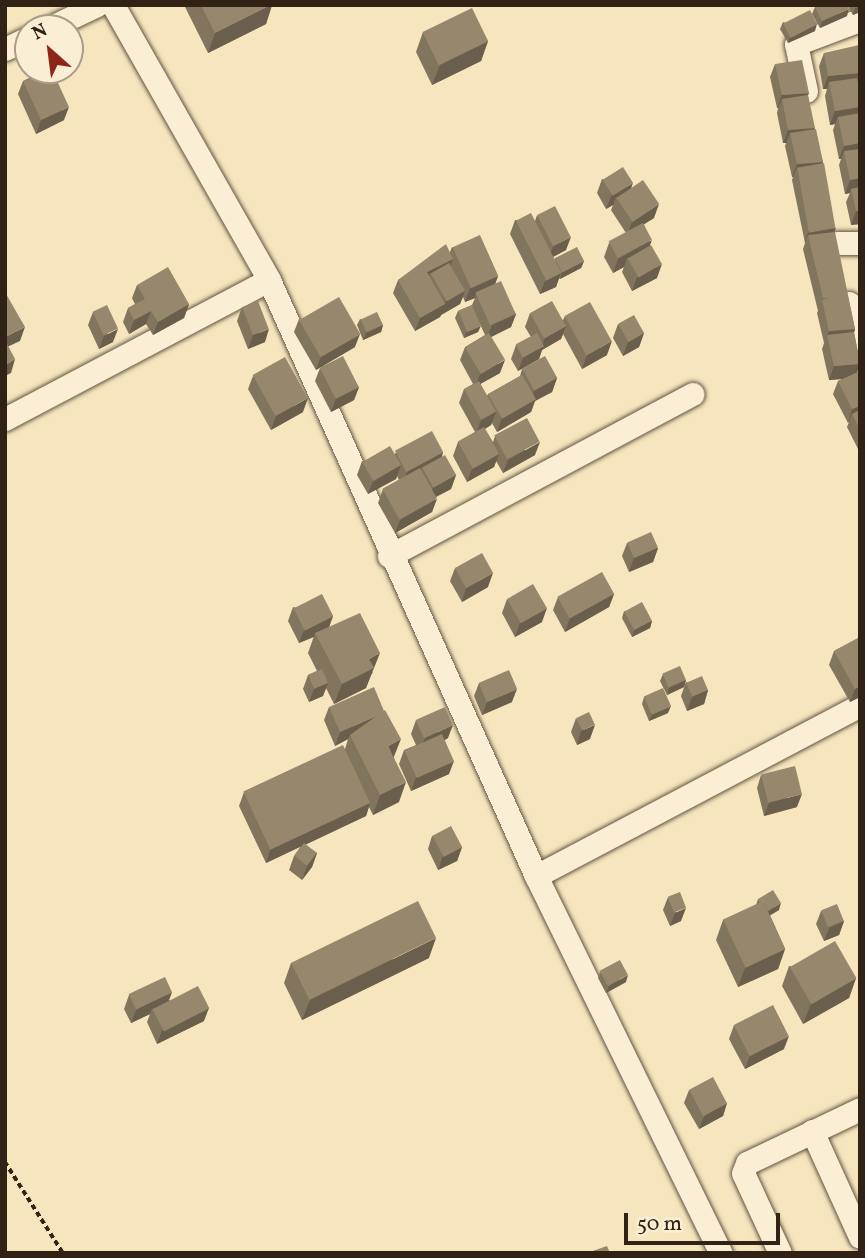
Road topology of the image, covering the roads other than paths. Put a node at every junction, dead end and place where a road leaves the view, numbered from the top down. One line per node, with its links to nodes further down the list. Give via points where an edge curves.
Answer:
1 (97, 5): 3 (street)
2 (113, 5): 9 (street)
3 (78, 14)
4 (860, 20): 5 (street, via 796,44)
5 (810, 111)
6 (831, 217): 7 (street)
7 (836, 243): 8 (street); 10 (street)
8 (860, 243)
9 (269, 280): 13 (street); 14 (street)
10 (856, 325): 11 (street)
11 (860, 357)
12 (693, 394): 14 (street)
13 (5, 419)
14 (389, 556): 16 (street)
15 (857, 707): 16 (street)
16 (537, 876): 20 (street)
17 (860, 1110): 18 (street)
18 (812, 1131): 19 (street); 21 (street, via 747,1163 743,1174)
19 (860, 1237)
20 (721, 1253)
21 (780, 1253)

